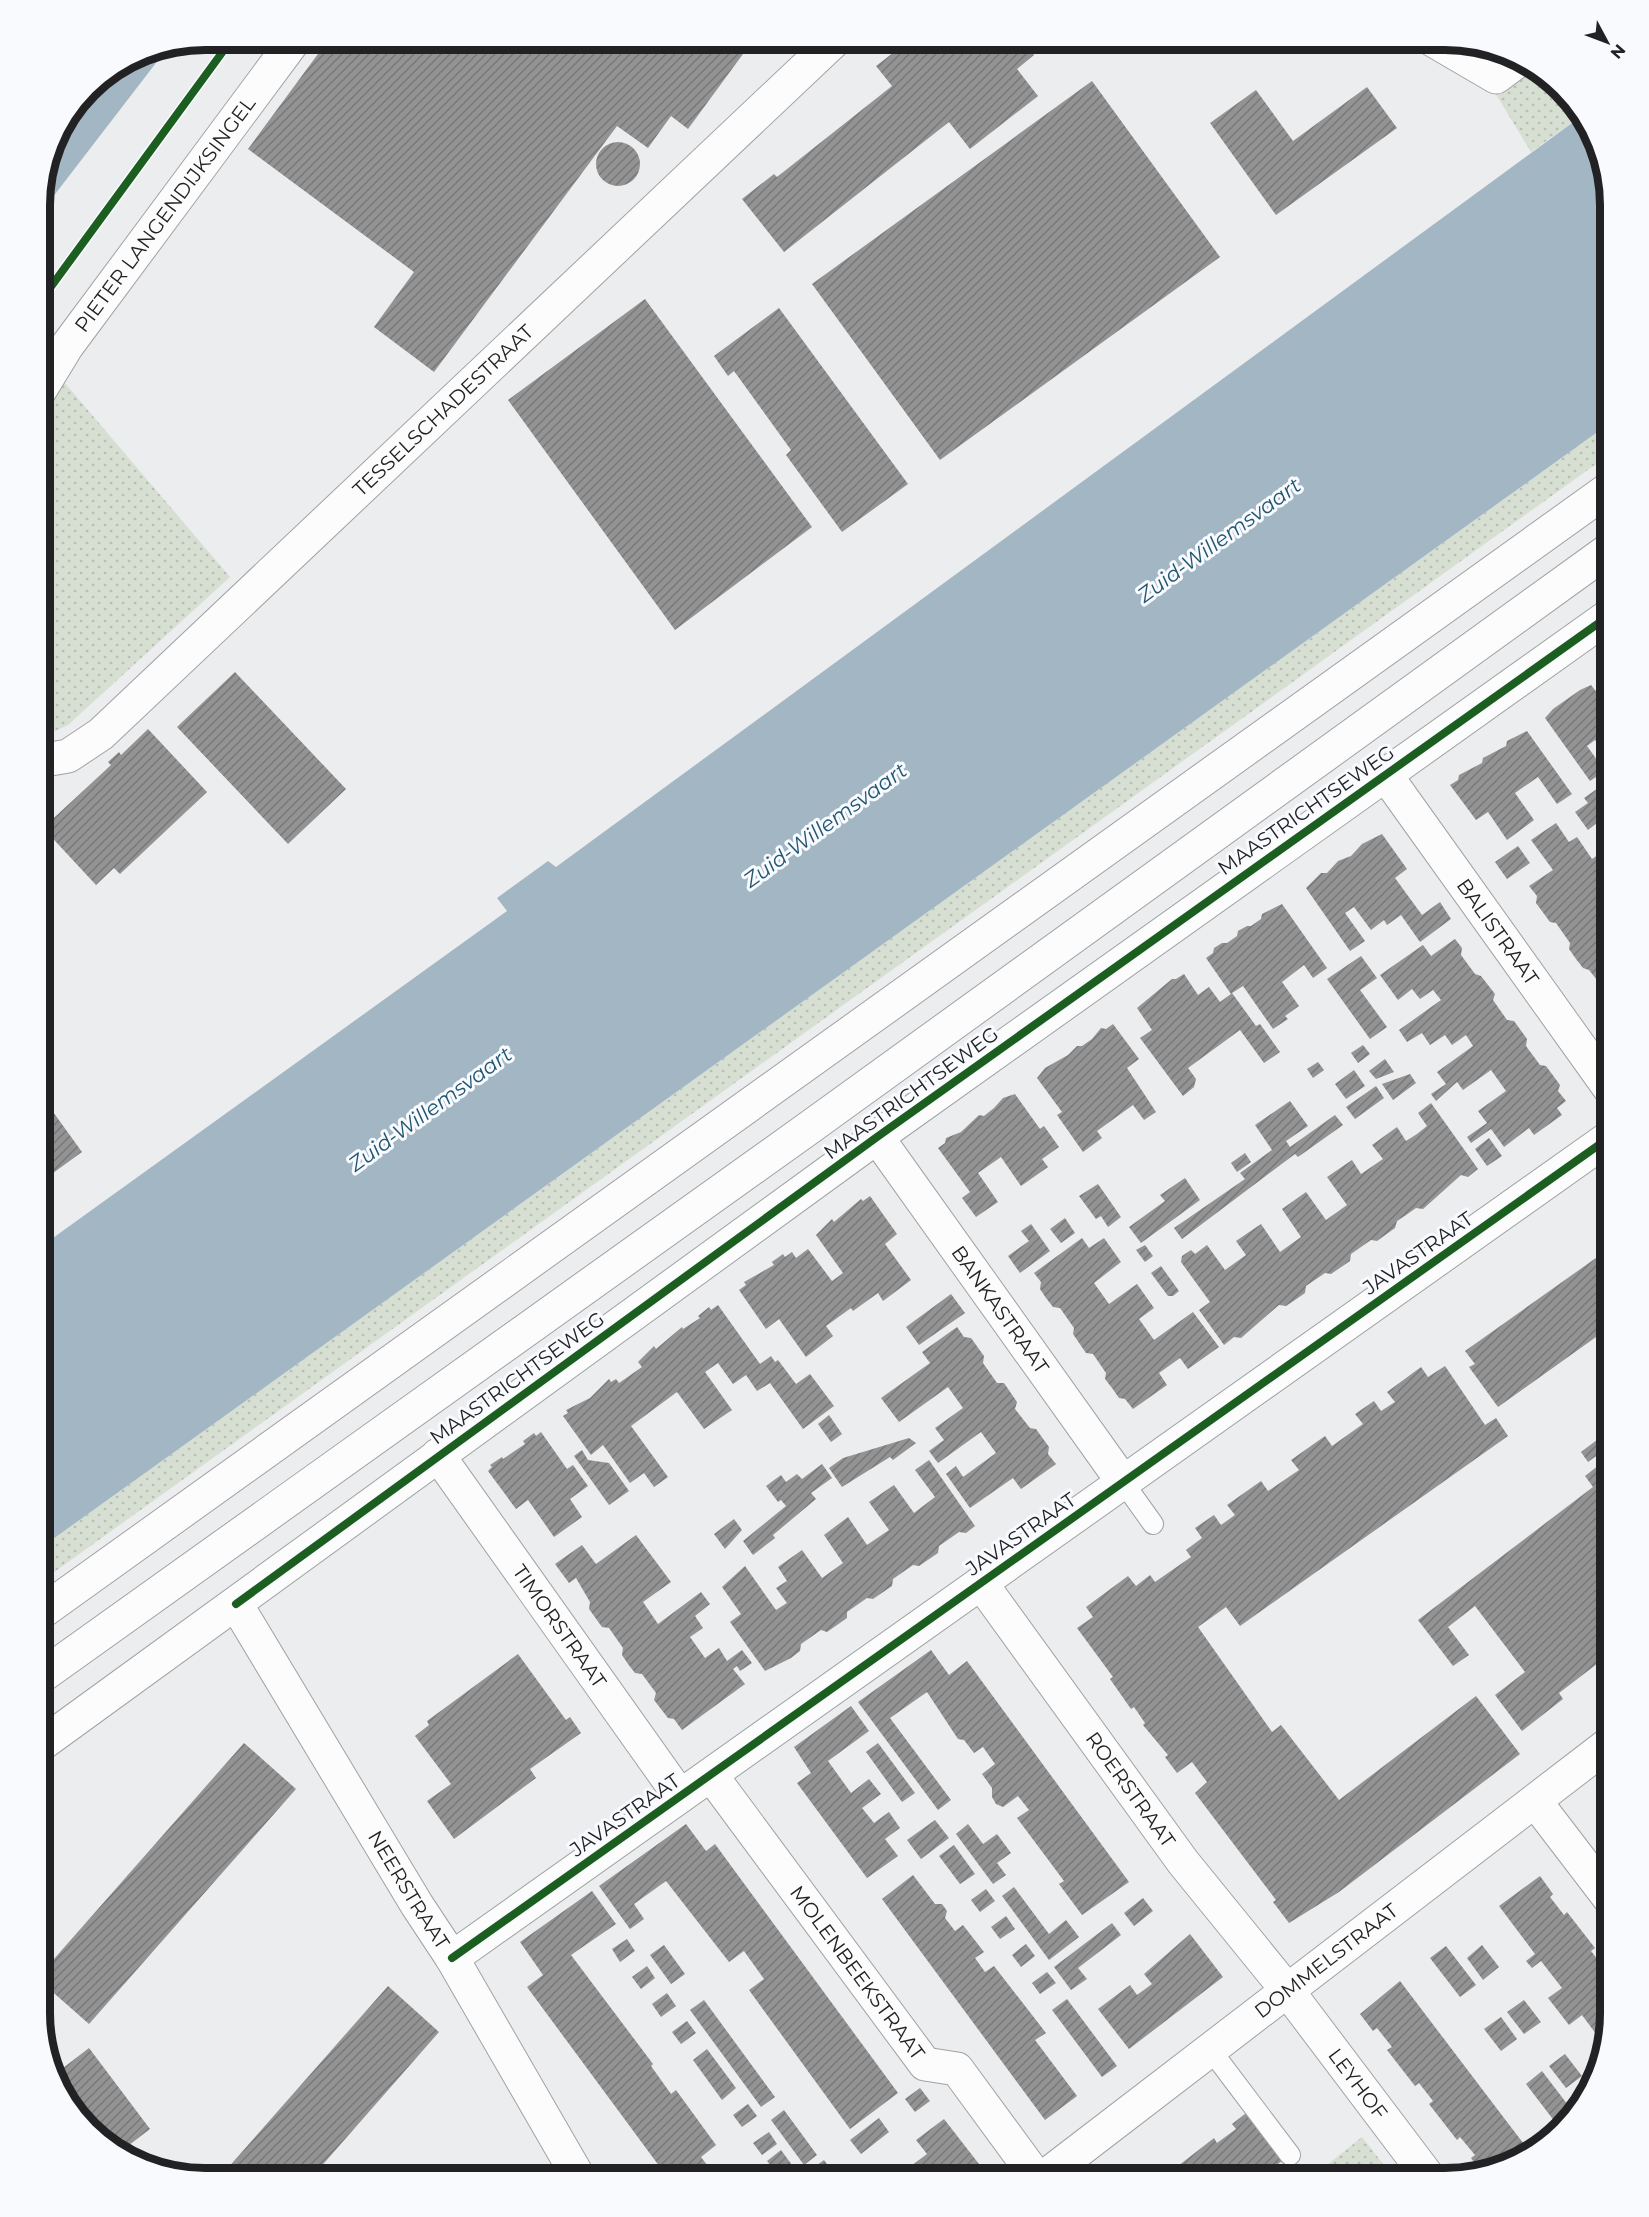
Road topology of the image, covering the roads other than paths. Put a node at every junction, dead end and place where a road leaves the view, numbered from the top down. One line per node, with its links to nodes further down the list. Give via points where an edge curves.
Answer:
1 (287, 50): 5 (street, PIETER LANGENDIJKSINGEL)
2 (824, 50): 9 (street, TESSELSCHADESTRAAT, via 101,734 68,756)
3 (1450, 50): 4 (street, via 1496,77)
4 (1512, 65)
5 (50, 374)
6 (1600, 495): 19 (street)
7 (1600, 556): 20 (street, MAASTRICHTSEWEG)
8 (1600, 622): 10 (street, MAASTRICHTSEWEG)
9 (50, 759)
10 (1385, 774): 11 (street, BALISTRAAT); 12 (street, MAASTRICHTSEWEG)
11 (1600, 1075)
12 (877, 1137): 14 (street, MAASTRICHTSEWEG); 15 (street, BANKASTRAAT)
13 (1600, 1144): 15 (street, JAVASTRAAT)
14 (438, 1455): 18 (street, MAASTRICHTSEWEG); 24 (street, TIMORSTRAAT)
15 (1124, 1482): 16 (lane); 17 (street, JAVASTRAAT)
16 (1153, 1524)
17 (981, 1583): 23 (street, JAVASTRAAT); 28 (street, ROERSTRAAT, via 1183,1862)
18 (236, 1604): 21 (street, MAASTRICHTSEWEG); 27 (street, NEERSTRAAT)
19 (49, 1607)
20 (49, 1671)
21 (49, 1739)
22 (1600, 1751): 25 (street, DOMMELSTRAAT)
23 (711, 1775): 24 (street, JAVASTRAAT); 32 (street, MOLENBEEKSTRAAT, via 925,2064 957,2069)
24 (680, 1796): 27 (street, JAVASTRAAT)
25 (1535, 1801): 26 (street); 28 (street, DOMMELSTRAAT)
26 (1600, 1886)
27 (452, 1958): 31 (street, NEERSTRAAT)
28 (1287, 1990): 29 (street, DOMMELSTRAAT); 34 (street, LEYHOF)
29 (1210, 2049): 30 (lane); 33 (street, DOMMELSTRAAT)
30 (1290, 2155)
31 (573, 2168)
32 (1030, 2168)
33 (1056, 2168)
34 (1421, 2168)

